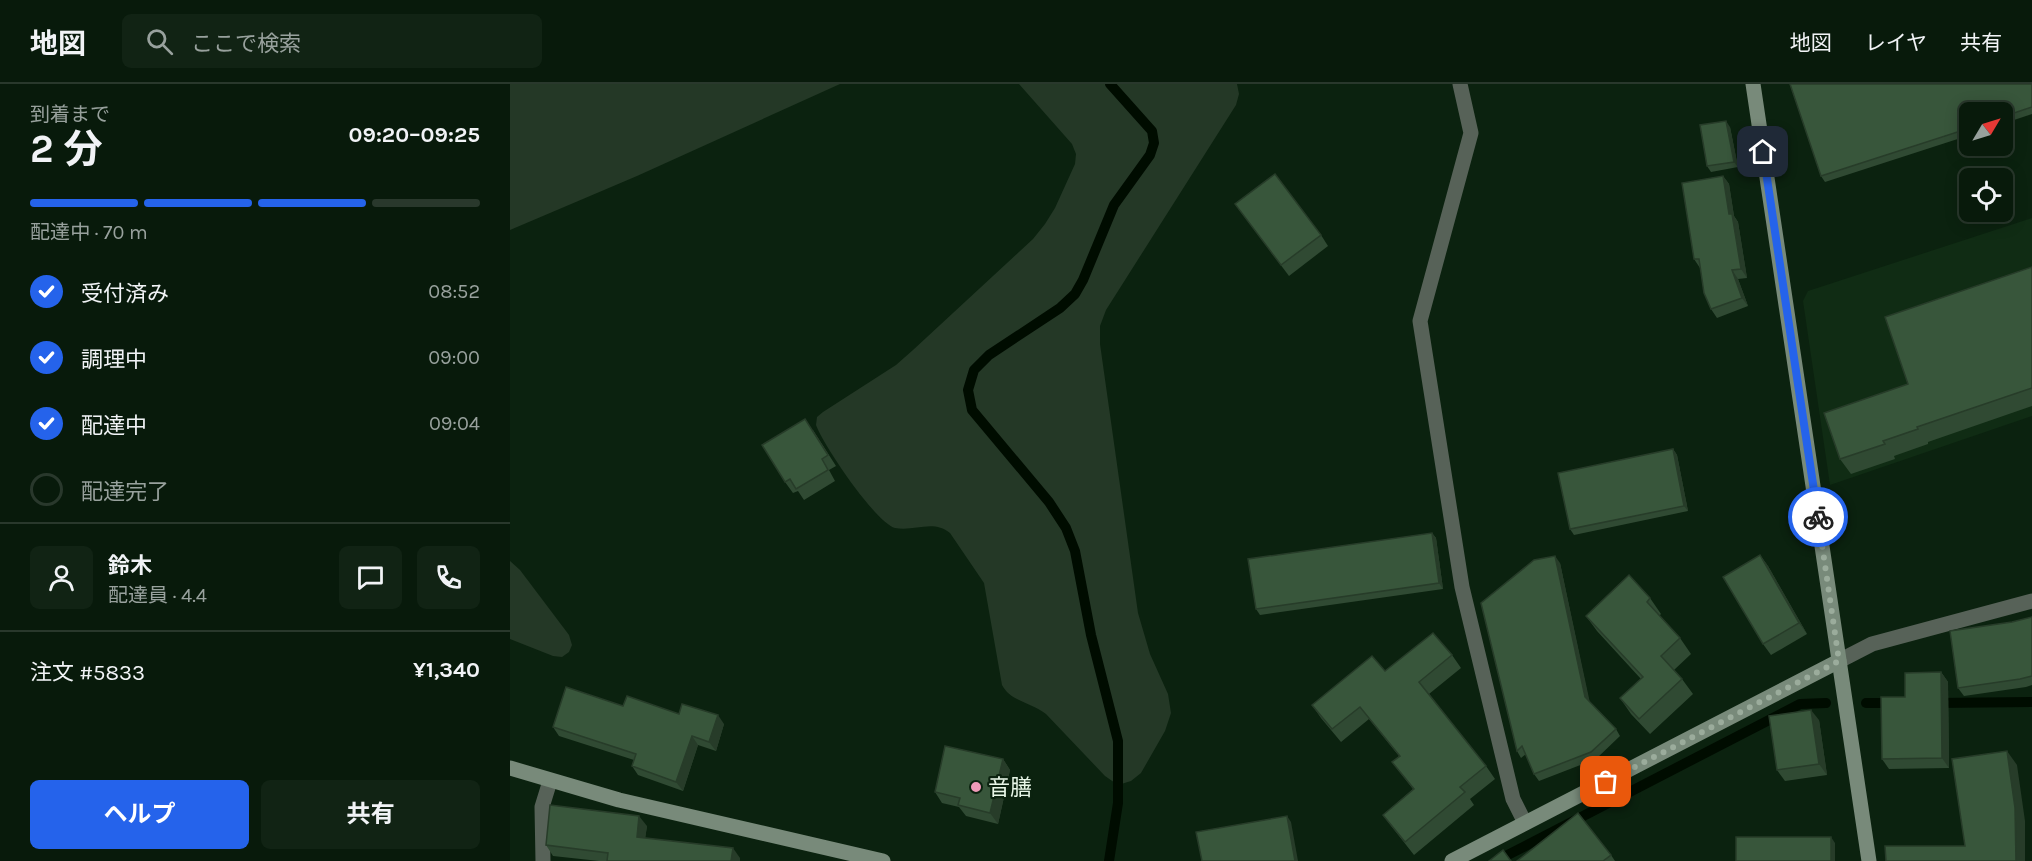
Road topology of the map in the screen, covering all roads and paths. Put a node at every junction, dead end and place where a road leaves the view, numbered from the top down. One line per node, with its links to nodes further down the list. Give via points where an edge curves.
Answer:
1 (1460, 84): 7 (street, via 1471,133 1420,321 1462,587 1513,799)
2 (1753, 84): 4 (street)
3 (2032, 601): 4 (street, via 1872,644)
4 (1839, 661): 7 (street); 11 (street)
5 (510, 768): 6 (street)
6 (550, 781): 8 (street, via 542,807); 9 (street)
7 (1525, 823): 10 (street)
8 (543, 861)
9 (883, 861)
10 (1452, 861)
11 (1869, 861)

